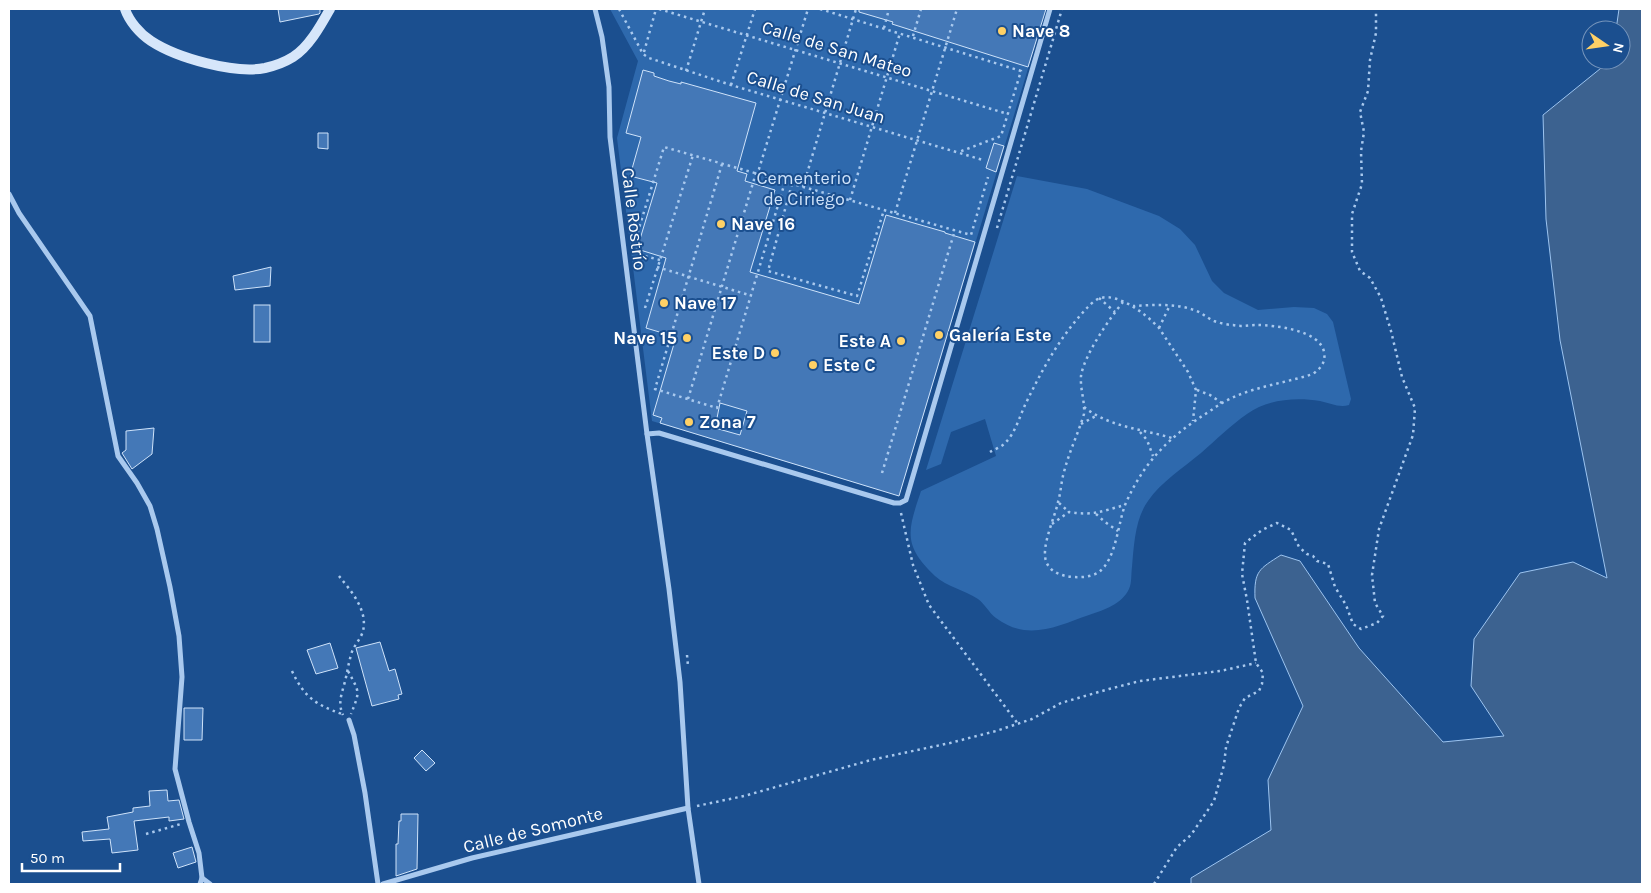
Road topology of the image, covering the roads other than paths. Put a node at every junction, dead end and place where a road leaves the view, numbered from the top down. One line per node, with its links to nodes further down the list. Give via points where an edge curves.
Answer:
1 (124, 9): 2 (main road, via 139,31 151,41 206,63 241,69 264,68 295,56)
2 (330, 9)
3 (595, 9): 6 (street, Calle Rostrío, via 610,87 610,137)
4 (1050, 9): 6 (street, via 906,500 894,503 659,433)
5 (9, 194): 9 (street, via 90,316 118,456 150,506 179,636 182,677 175,769 199,853)
6 (646, 434): 8 (street, Calle Rostrío, via 680,682)
7 (349, 720): 11 (street, via 365,794)
8 (688, 808): 12 (street, Calle de Somonte, via 525,845); 13 (street)
9 (201, 881): 10 (street)
10 (210, 884)
11 (378, 884)
12 (385, 884)
13 (699, 884)

